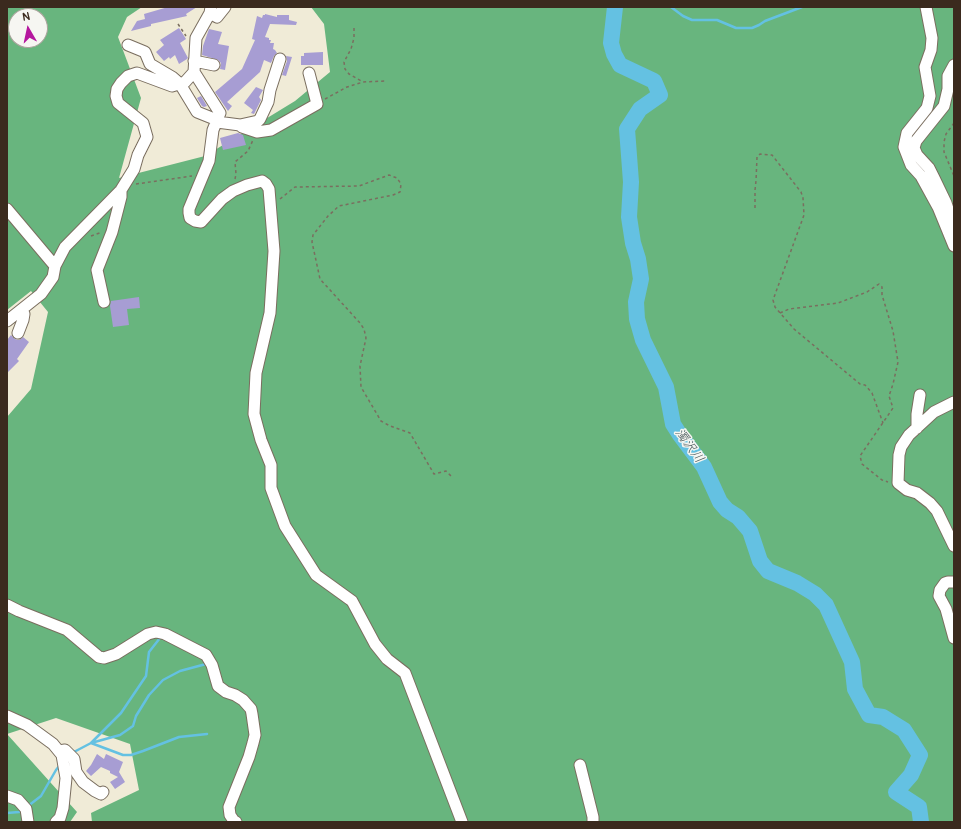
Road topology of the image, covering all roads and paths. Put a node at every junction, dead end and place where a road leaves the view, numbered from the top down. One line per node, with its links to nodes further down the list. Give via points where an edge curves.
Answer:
1 (226, 7): 3 (street, via 217,17)
2 (926, 7): 29 (street, via 932,38 925,67 930,96 927,108 907,133 904,147 912,165 938,206)
3 (210, 10): 6 (street)
4 (178, 24): 6 (path)
5 (354, 28): 14 (path, via 351,49 344,62 345,69)
6 (195, 44): 11 (street)
7 (128, 45): 15 (street, via 145,52 150,64)
8 (280, 59): 19 (street, via 268,102 260,119)
9 (214, 64): 11 (street)
10 (954, 65): 28 (street, via 948,76 944,106 916,141 914,148 929,168)
11 (194, 66): 15 (street, via 185,82); 17 (street, via 220,113)
12 (309, 73): 16 (street)
13 (387, 81): 14 (path)
14 (363, 82): 16 (path, via 347,87)
15 (180, 84): 17 (street, via 197,112); 23 (street, via 172,86 137,73 128,76 117,89 118,104 143,123 147,137)
16 (317, 104): 20 (street, via 271,130)
17 (217, 121): 19 (street); 24 (street, via 213,130 209,161 189,209 190,218 201,222)
18 (954, 123): 22 (path, via 944,142 944,152)
19 (240, 125): 20 (street)
20 (254, 130): 24 (path, via 253,142 248,151 235,162)
21 (193, 176): 23 (path)
22 (954, 176)
23 (124, 186): 30 (street, via 66,247); 31 (street, via 112,232 97,270)
24 (233, 191): 25 (street, via 262,181 269,189)
25 (270, 205): 40 (path, via 296,187 359,186 389,175 397,178 401,184 400,192 339,206 312,235 312,242 320,279 364,329 366,338 360,366 361,387 381,421 410,433 434,474 446,471); 54 (street, via 274,251 270,313 256,373 254,414 271,465 271,488 285,526 316,575 352,601 375,644 387,659 405,673)
26 (755, 208): 33 (path, via 757,157 760,154 772,154 801,192 804,215 773,300)
27 (7, 209): 30 (street)
28 (954, 227)
29 (954, 246)
30 (55, 266): 32 (street, via 53,276 41,294)
31 (104, 302)
32 (22, 310): 34 (street); 35 (street, via 23,320)
33 (780, 313): 38 (path, via 794,329 860,384 865,385 872,393); 38 (path, via 789,309 838,303 867,292 879,284 882,287 898,362 889,396 893,408)
34 (7, 321)
35 (18, 333)
36 (920, 395): 39 (street)
37 (954, 402): 39 (street, via 934,412)
38 (883, 423): 41 (path, via 860,456 862,464 882,480)
39 (917, 428): 41 (street, via 901,447 898,483)
40 (454, 478)
41 (900, 486): 42 (street, via 930,503 937,511)
42 (954, 546)
43 (954, 582): 45 (street, via 945,583 939,596 946,609)
44 (7, 605): 53 (street, via 67,630 99,657 116,654 148,634 156,632 206,655 218,686 242,700 251,709 252,714 255,735 249,758 229,807 230,814)
45 (954, 638)
46 (7, 716): 47 (street, via 27,725)
47 (59, 751): 49 (street, via 65,750 74,759 76,772 83,782 101,794); 52 (street, via 66,778 63,808)
48 (580, 765): 55 (street)
49 (104, 792)
50 (7, 796): 51 (street, via 18,800 26,809)
51 (28, 822)
52 (56, 822)
53 (236, 822)
54 (462, 822)
55 (593, 822)

